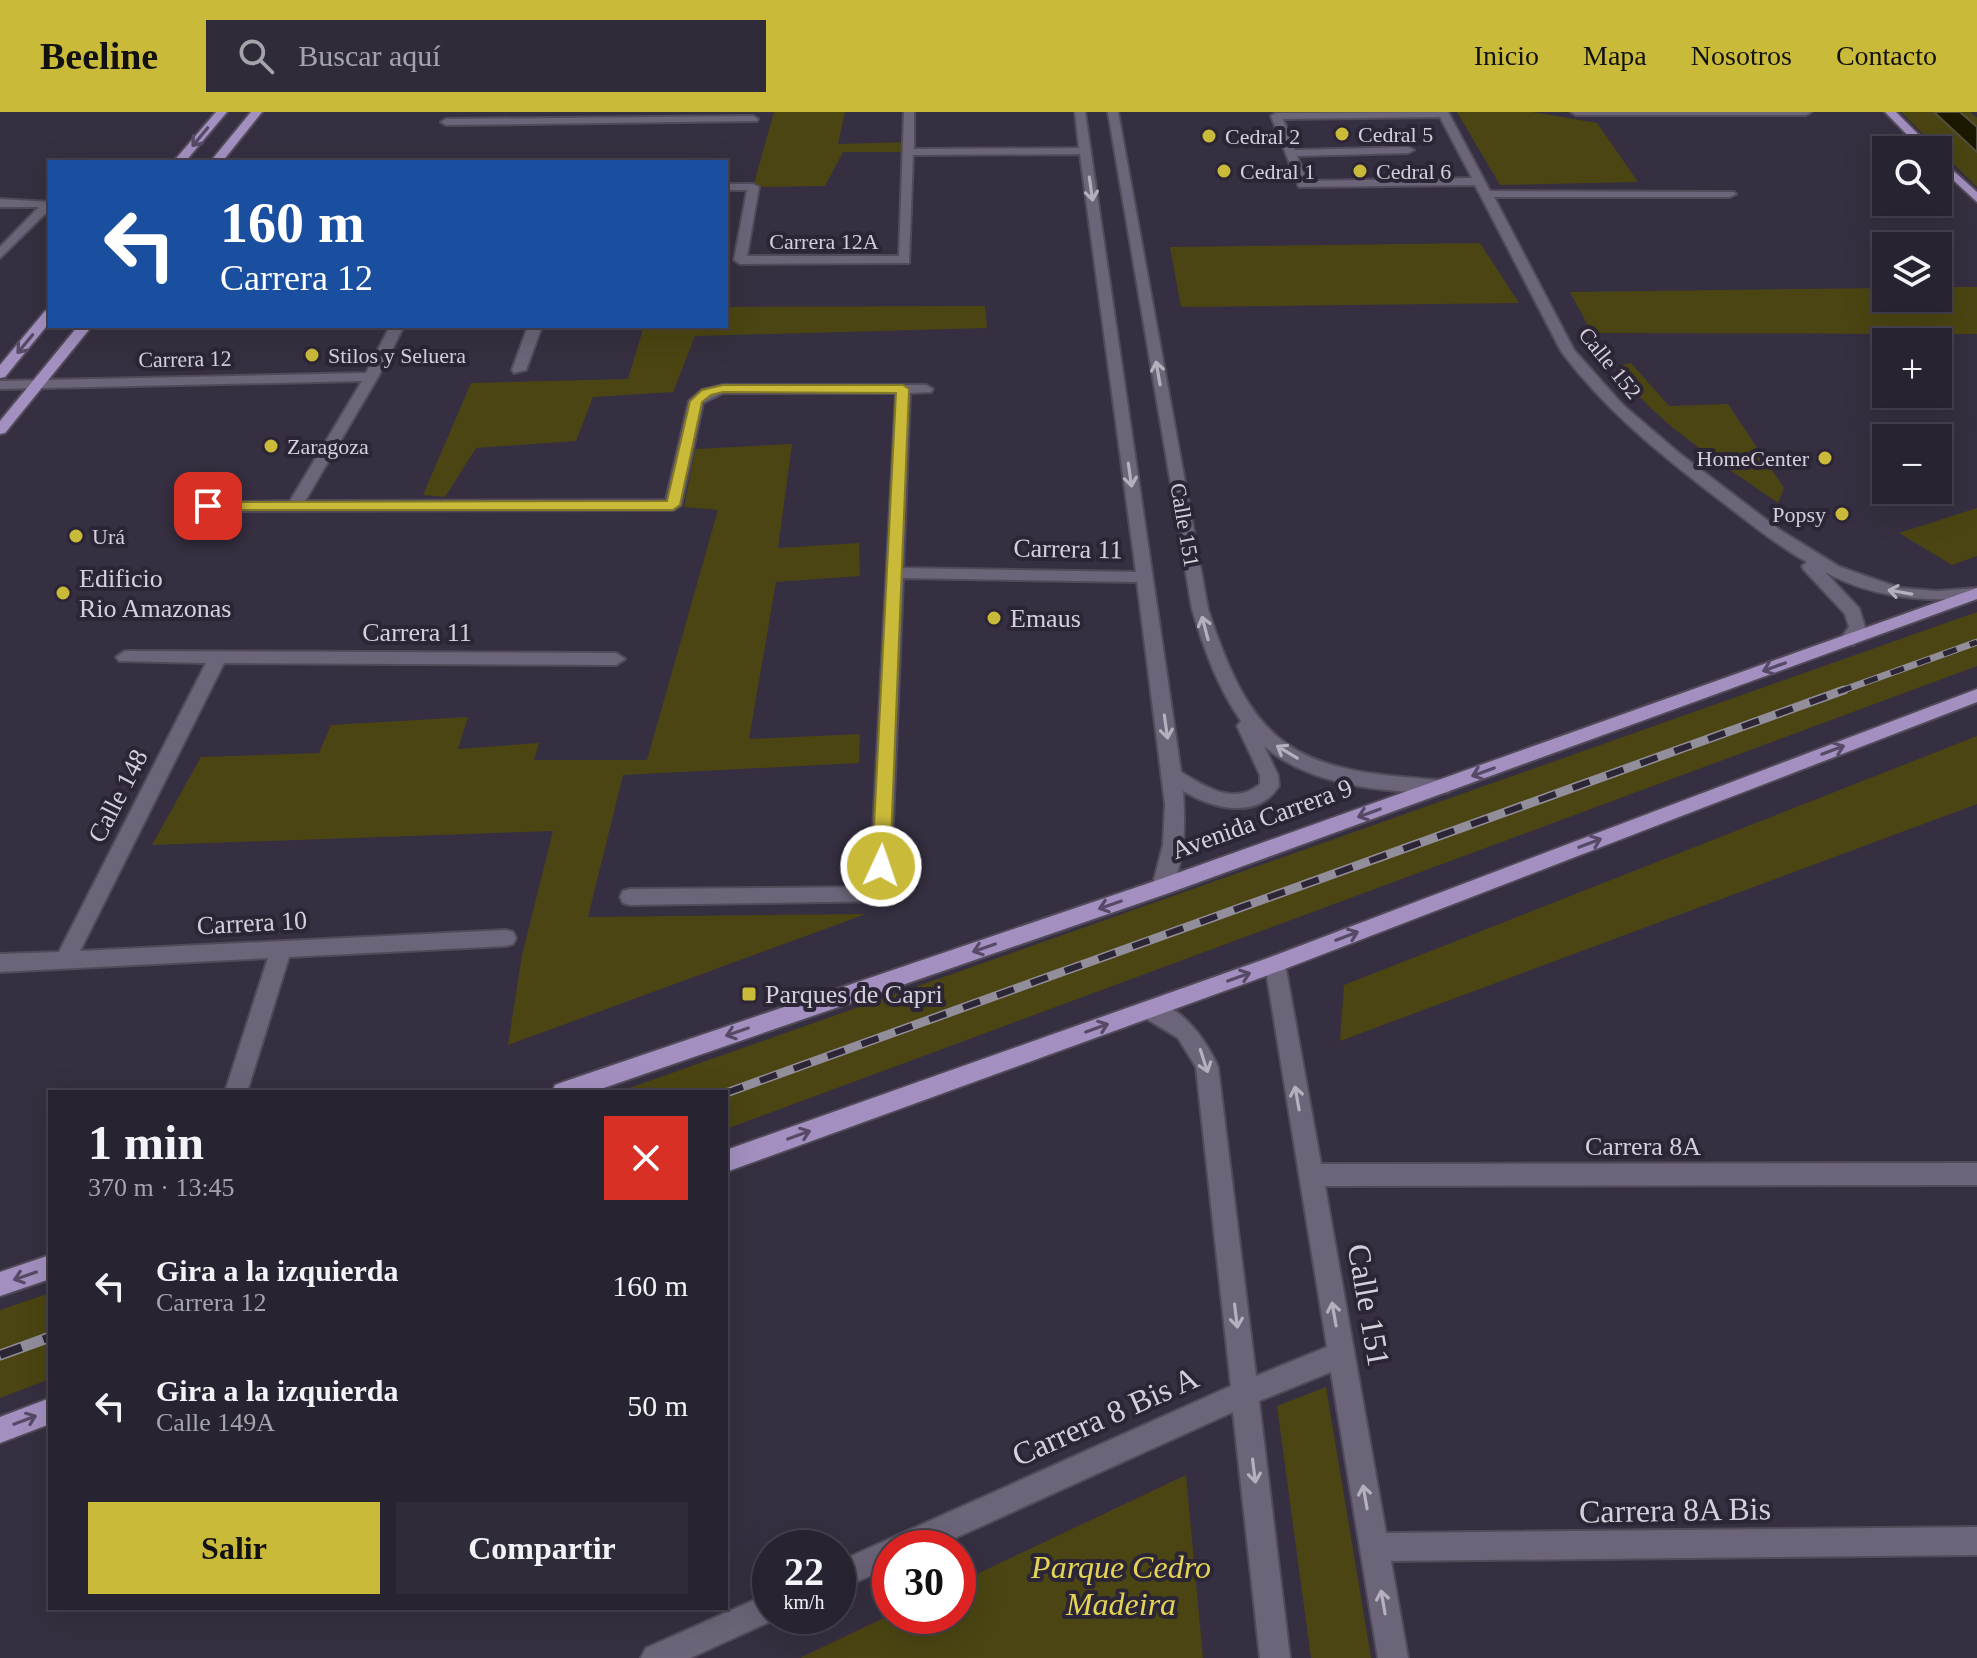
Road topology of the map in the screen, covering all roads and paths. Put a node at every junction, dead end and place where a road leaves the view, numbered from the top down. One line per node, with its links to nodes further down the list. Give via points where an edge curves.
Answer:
1 (222, 112): 18 (main road, one-way to 18)
2 (257, 112): 19 (main road)
3 (909, 112): 16 (street)
4 (1080, 112): 15 (street, Calle 151)
5 (1113, 112): 51 (street, Calle 151, one-way to 5, via 1210,648 1200,609)
6 (1576, 112): 7 (street)
7 (1806, 112)
8 (1890, 112): 13 (main road)
9 (1444, 113): 17 (street, via 1276,116); 22 (street, Calle 152)
10 (502, 117): 11 (street); 12 (street)
11 (753, 119)
12 (446, 122)
13 (1914, 136)
14 (1408, 150): 17 (street)
15 (1085, 151): 16 (street); 44 (street, Calle 151, one-way to 44)
16 (909, 152): 21 (street, Carrera 12A, via 907,258 901,261 740,260 753,187)
17 (1290, 153): 22 (street, via 1303,185)
18 (181, 160)
19 (218, 160)
20 (1952, 174): 24 (main road)
21 (728, 187)
22 (1483, 188): 23 (street); 42 (street, Calle 152, via 1568,351 1594,386 1634,426)
23 (1730, 194)
24 (1977, 199)
25 (0, 203): 26 (street, via 45,203)
26 (44, 216): 27 (street)
27 (0, 254)
28 (48, 316): 33 (main road, one-way to 33)
29 (83, 328): 35 (main road)
30 (396, 328): 34 (street)
31 (534, 328): 32 (street)
32 (519, 370)
33 (0, 374)
34 (371, 377): 35 (street, Carrera 12); 41 (street)
35 (38, 384): 36 (street, Carrera 12); 39 (main road)
36 (0, 385)
37 (903, 389): 38 (street); 41 (street, via 707,393 696,401 673,505); 43 (street)
38 (926, 389)
39 (0, 430)
40 (208, 506): 41 (street)
41 (295, 506)
42 (1787, 544): 45 (street, Calle 152, one-way to 42, via 1889,590 1832,571); 46 (street, Calle 152, via 1853,612 1857,627)
43 (894, 573): 44 (street, Carrera 11); 55 (street, via 880,895)
44 (1144, 577): 52 (street, Calle 151, one-way to 52)
45 (1977, 593): 46 (main road, Avenida Carrera 9)
46 (1848, 641): 53 (main road, Avenida Carrera 9, one-way to 53)
47 (125, 657): 48 (street, Carrera 11)
48 (218, 657): 49 (street, Carrera 11); 58 (street, Calle 148)
49 (616, 659)
50 (1977, 695): 60 (main road, one-way to 50)
51 (1234, 701): 52 (street, via 1270,786 1251,801 1237,803 1217,800); 53 (street, Calle 151, one-way to 51, via 1389,785 1310,765 1263,736)
52 (1172, 775): 54 (street, Calle 151, via 1176,840)
53 (1442, 787): 54 (main road, Avenida Carrera 9, one-way to 54)
54 (1162, 887): 63 (main road, Avenida Carrera 9, one-way to 63)
55 (630, 897)
56 (506, 938): 57 (street, Carrera 10)
57 (281, 949): 58 (street, Carrera 10); 62 (street)
58 (65, 960): 59 (street, Carrera 10)
59 (0, 963)
60 (1275, 964): 61 (main road, one-way to 60); 66 (street, Calle 151, one-way to 60)
61 (1150, 1010): 64 (main road, one-way to 61); 70 (street, one-way to 70, via 1178,1022 1196,1041 1207,1067)
62 (237, 1090)
63 (569, 1090)
64 (728, 1160)
65 (1977, 1174): 66 (street, Carrera 8A)
66 (1310, 1175): 69 (street, Calle 151, one-way to 66)
67 (48, 1268): 68 (main road, one-way to 68)
68 (0, 1284)
69 (1341, 1355): 70 (street, Carrera 8 Bis A); 75 (street, Calle 151, one-way to 69)
70 (1245, 1393): 73 (street, Carrera 8 Bis A); 78 (street, one-way to 78)
71 (48, 1412): 72 (main road, one-way to 71)
72 (0, 1430)
73 (941, 1530)
74 (1977, 1541): 75 (street, Carrera 8A Bis)
75 (1374, 1547): 79 (street, Calle 151, one-way to 75)
76 (752, 1615): 77 (street)
77 (656, 1658)
78 (1275, 1658)
79 (1393, 1658)

